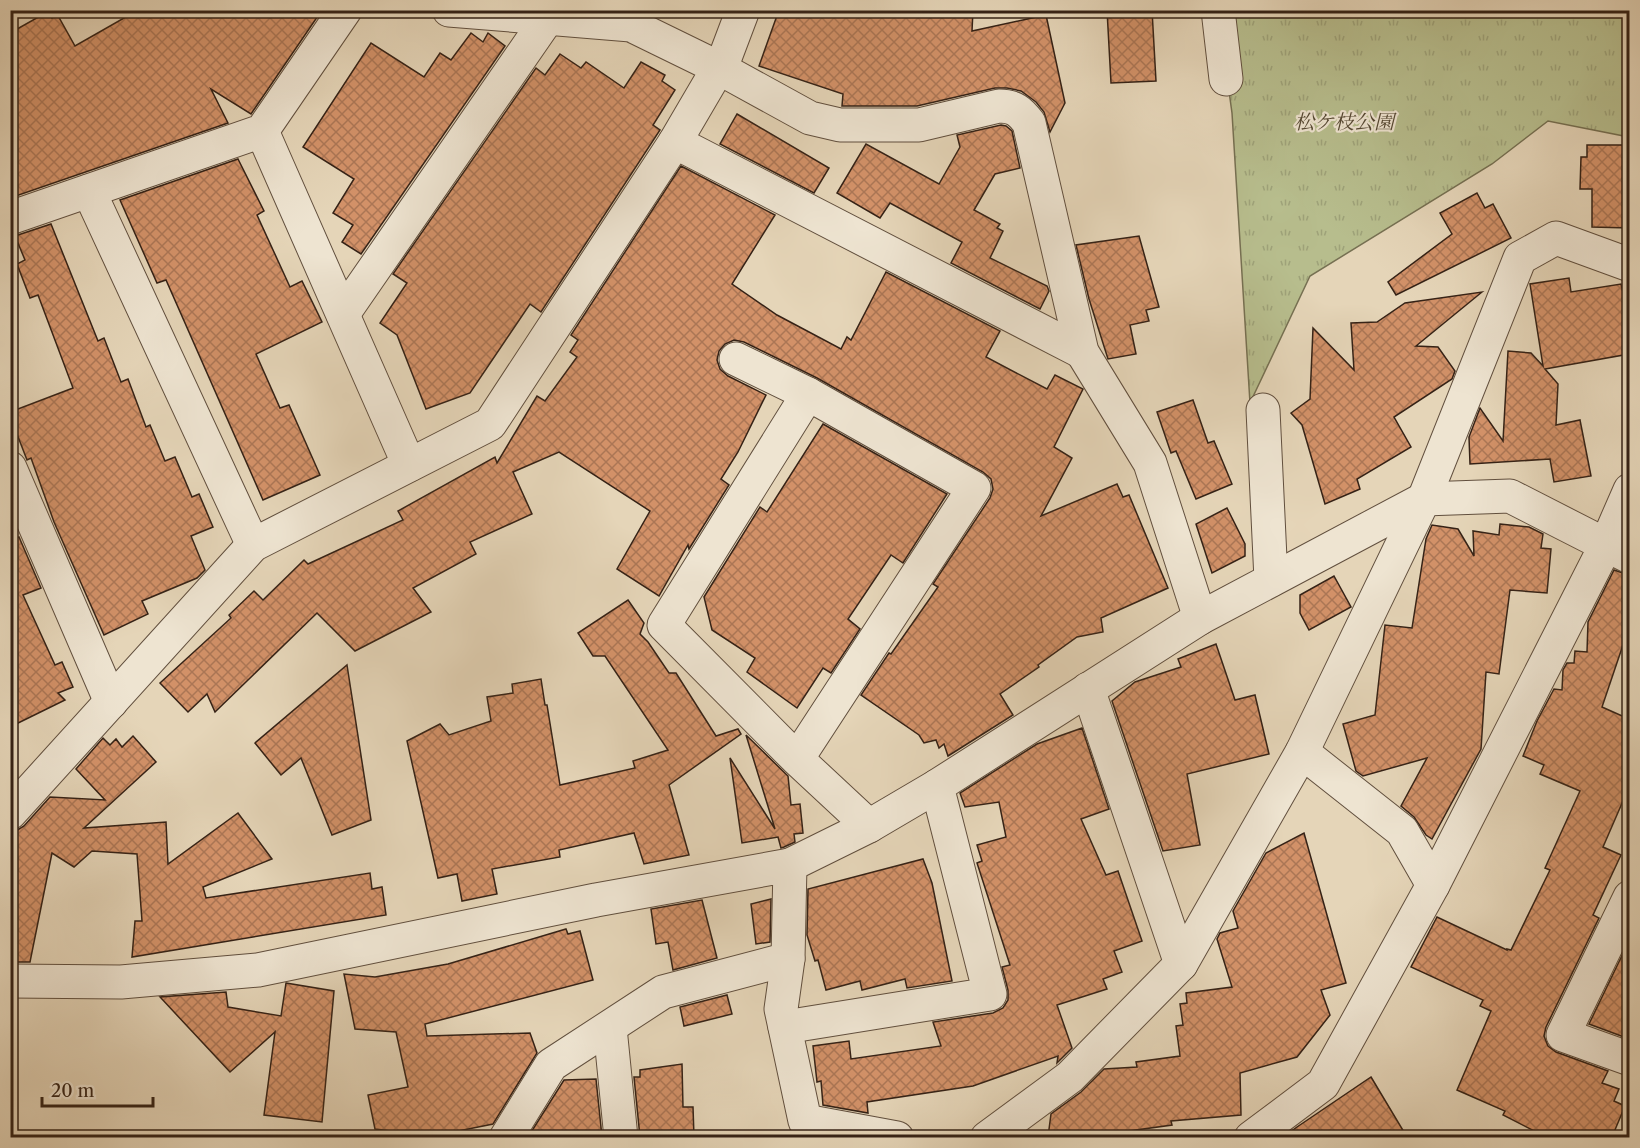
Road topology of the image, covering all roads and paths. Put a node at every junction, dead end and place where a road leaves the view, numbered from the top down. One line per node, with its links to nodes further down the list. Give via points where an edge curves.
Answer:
1 (345, 10): 8 (street)
2 (449, 10): 5 (street)
3 (743, 10): 6 (street)
4 (1218, 10): 7 (street)
5 (547, 19): 6 (street, via 631,25); 13 (street)
6 (719, 68): 9 (street); 14 (street, via 810,118 840,125 920,125 999,105 1020,111 1029,123)
7 (1226, 79)
8 (262, 131): 10 (street); 13 (street)
9 (675, 142): 14 (street); 18 (street, via 490,423)
10 (89, 191): 11 (street); 22 (street)
11 (10, 219)
12 (1629, 265): 21 (street, via 1556,238 1520,258)
13 (343, 314): 18 (street)
14 (1082, 352): 25 (street, via 1149,463)
15 (736, 359): 16 (street)
16 (807, 394): 29 (street, via 664,625); 29 (street, via 974,488)
17 (1263, 410): 24 (street)
18 (409, 465): 22 (street)
19 (10, 468): 27 (street)
20 (1629, 490): 23 (street)
21 (1424, 499): 23 (street, via 1510,496); 24 (street); 28 (street)
22 (253, 545): 27 (street)
23 (1618, 551): 34 (street)
24 (1271, 580): 25 (street)
25 (1200, 618): 26 (street)
26 (1088, 690): 30 (street); 37 (street)
27 (111, 702): 31 (street)
28 (1302, 752): 34 (street, via 1402,831); 37 (street)
29 (797, 759): 32 (street)
30 (937, 786): 32 (street); 40 (street, via 990,994)
31 (10, 813)
32 (869, 826): 33 (street)
33 (790, 866): 36 (street); 38 (street, via 596,900 258,970 121,981)
34 (1433, 885): 46 (street, via 1323,1084)
35 (1629, 897): 41 (street, via 1563,1035)
36 (788, 959): 39 (street, via 663,992); 40 (street, via 781,1010)
37 (1181, 964): 45 (street, via 1070,1077)
38 (10, 981)
39 (610, 1028): 42 (street, via 551,1065); 43 (street)
40 (785, 1028): 44 (street, via 805,1121)
41 (1629, 1059)
42 (506, 1137)
43 (621, 1137)
44 (897, 1137)
45 (987, 1137)
46 (1251, 1137)

